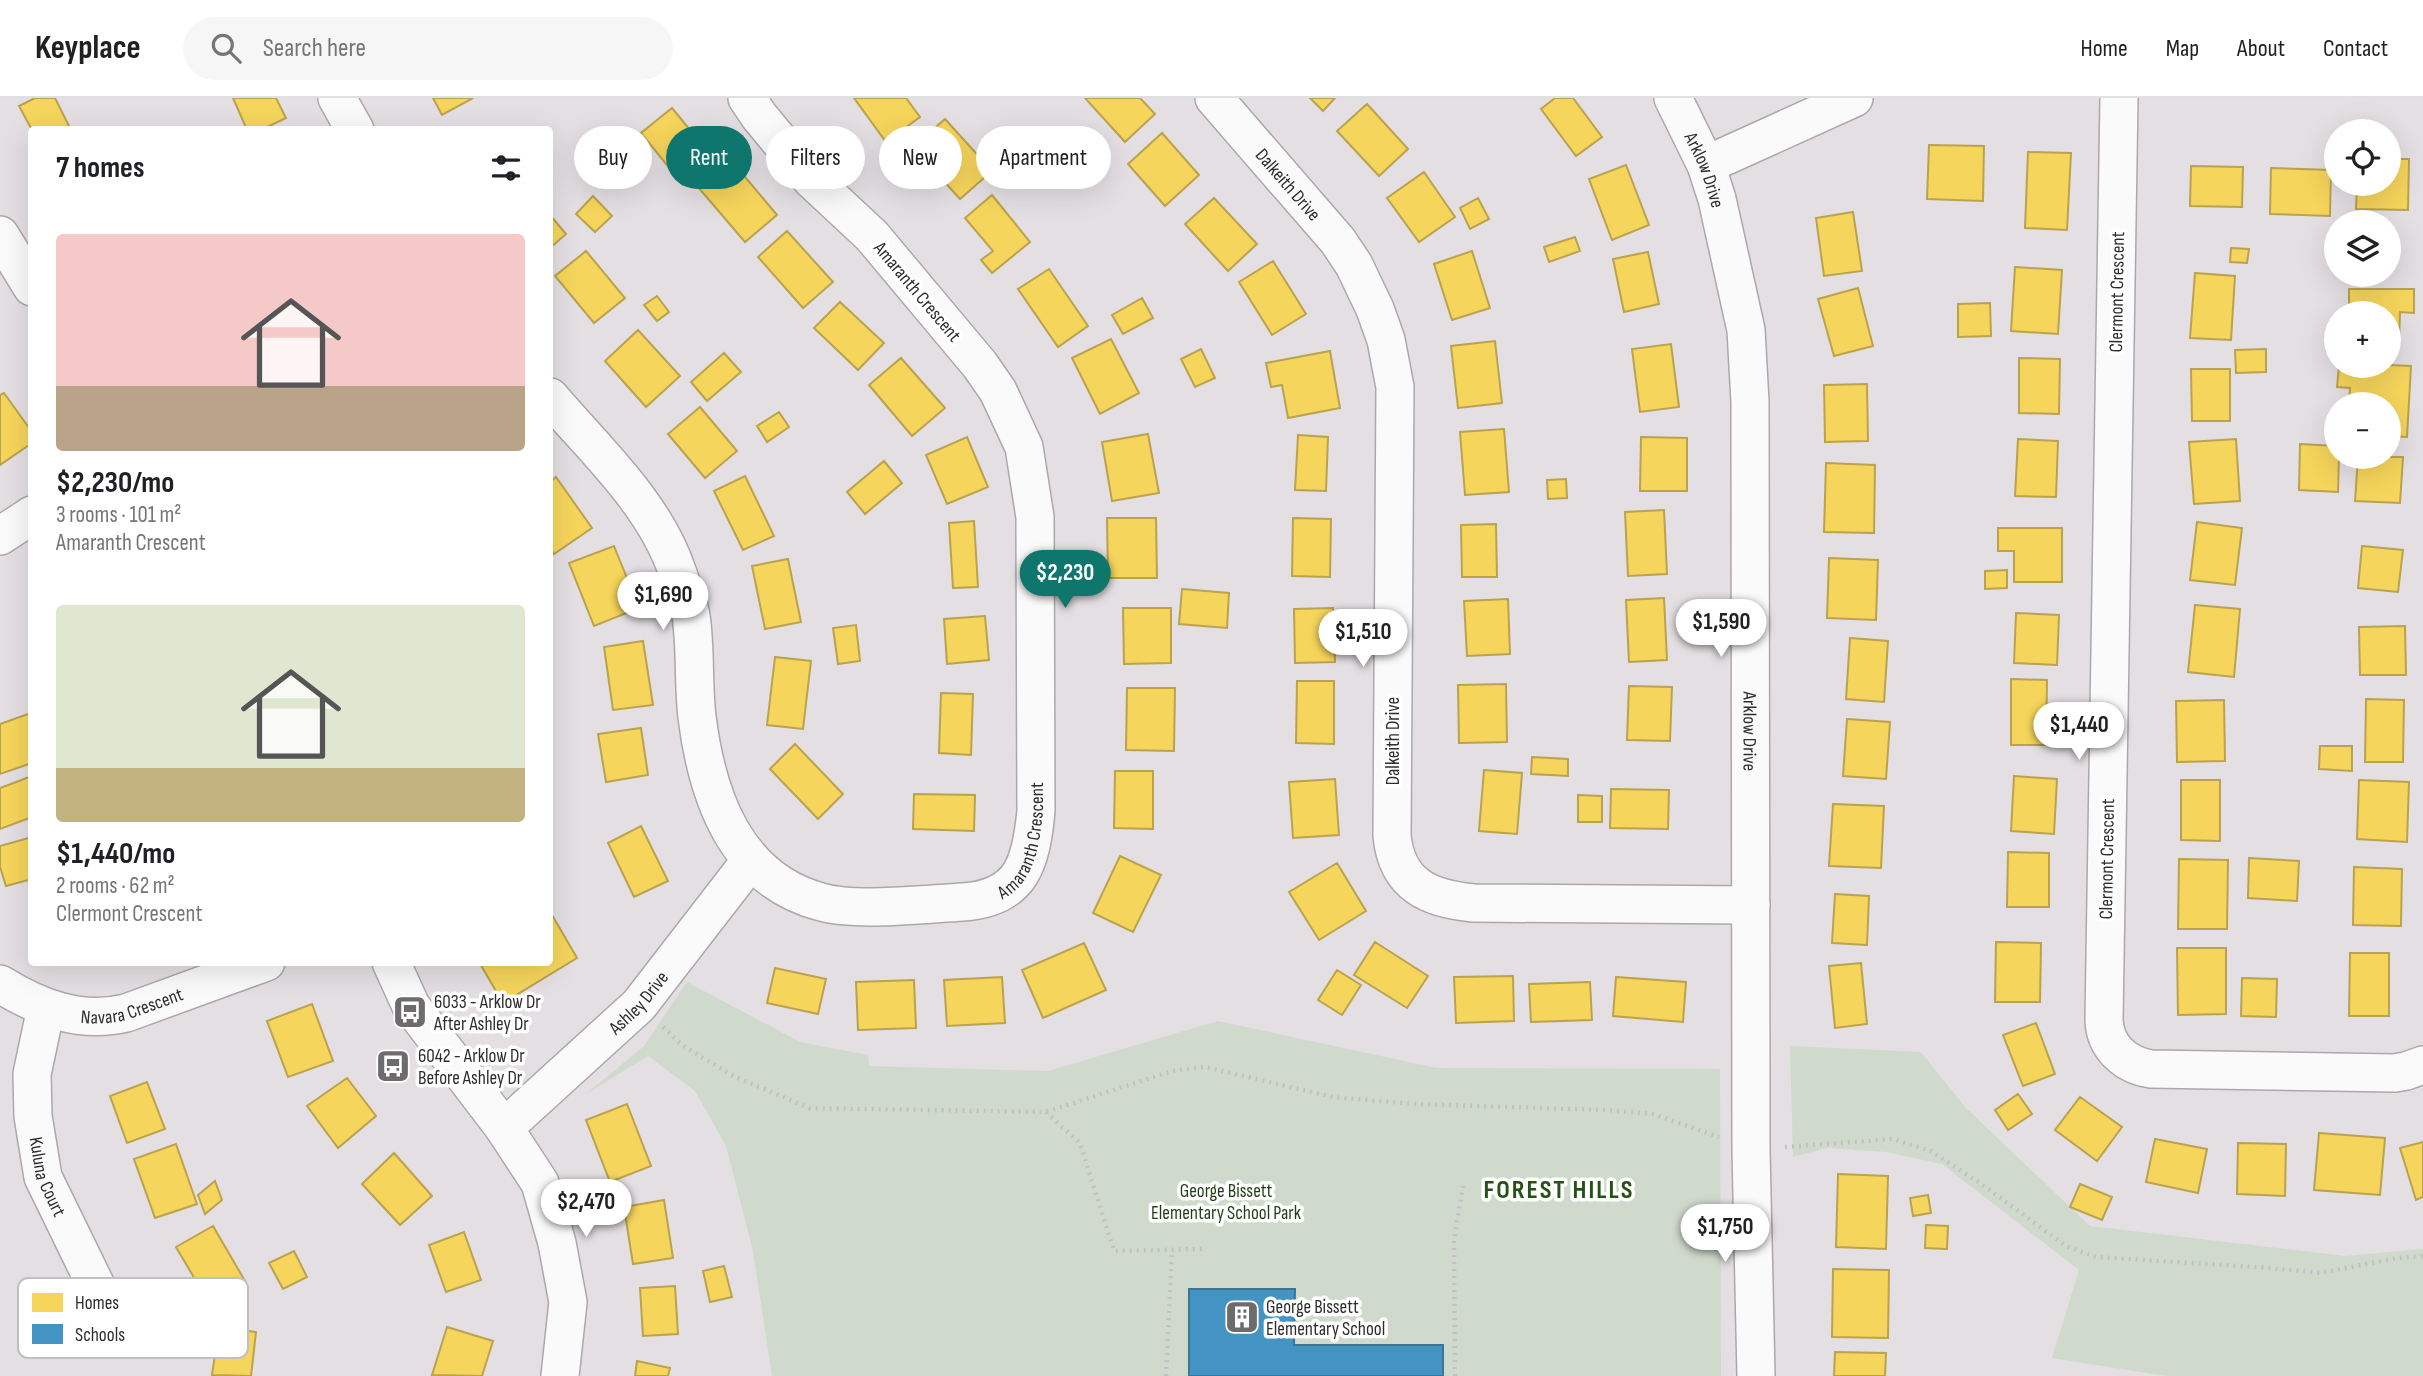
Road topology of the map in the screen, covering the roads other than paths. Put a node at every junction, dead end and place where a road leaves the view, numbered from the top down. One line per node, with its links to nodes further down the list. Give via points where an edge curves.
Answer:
1 (337, 98): 7 (street)
2 (747, 98): 14 (street, Amaranth Crescent, via 812,180 872,236 963,345 1012,418 1024,447 1034,508 1037,688 1034,842 1021,872 1002,893 955,902 835,905 778,883)
3 (1214, 98): 15 (street, Dalkeith Drive, via 1338,241 1362,279 1385,340 1395,387 1392,836 1397,861 1408,878 1428,894 1474,904)
4 (1673, 98): 8 (street, Arklow Drive)
5 (1854, 98): 8 (street)
6 (2119, 98): 20 (street, Clermont Crescent, via 2106,1034 2129,1062 2151,1069 2395,1073)
7 (353, 126)
8 (1706, 165): 15 (street, Arklow Drive, via 1746,330)
9 (0, 235): 10 (street)
10 (28, 280)
11 (553, 400): 14 (street, Amaranth Crescent, via 621,479 668,547 690,615 697,715 710,777 721,815)
12 (28, 518): 13 (street)
13 (0, 536)
14 (751, 860): 21 (street, Ashley Drive, via 639,1005)
15 (1751, 905): 24 (street, Arklow Drive)
16 (255, 966): 19 (street, Navara Crescent, via 112,1016 69,1015)
17 (393, 966): 21 (street, via 411,1006)
18 (0, 984): 19 (street, Navara Crescent)
19 (46, 1008): 22 (street, Kuluna Court, via 32,1074 43,1177)
20 (2423, 1065)
21 (504, 1128): 23 (street, via 540,1183 557,1242 568,1302)
22 (93, 1278)
23 (561, 1376)
24 (1756, 1376)

